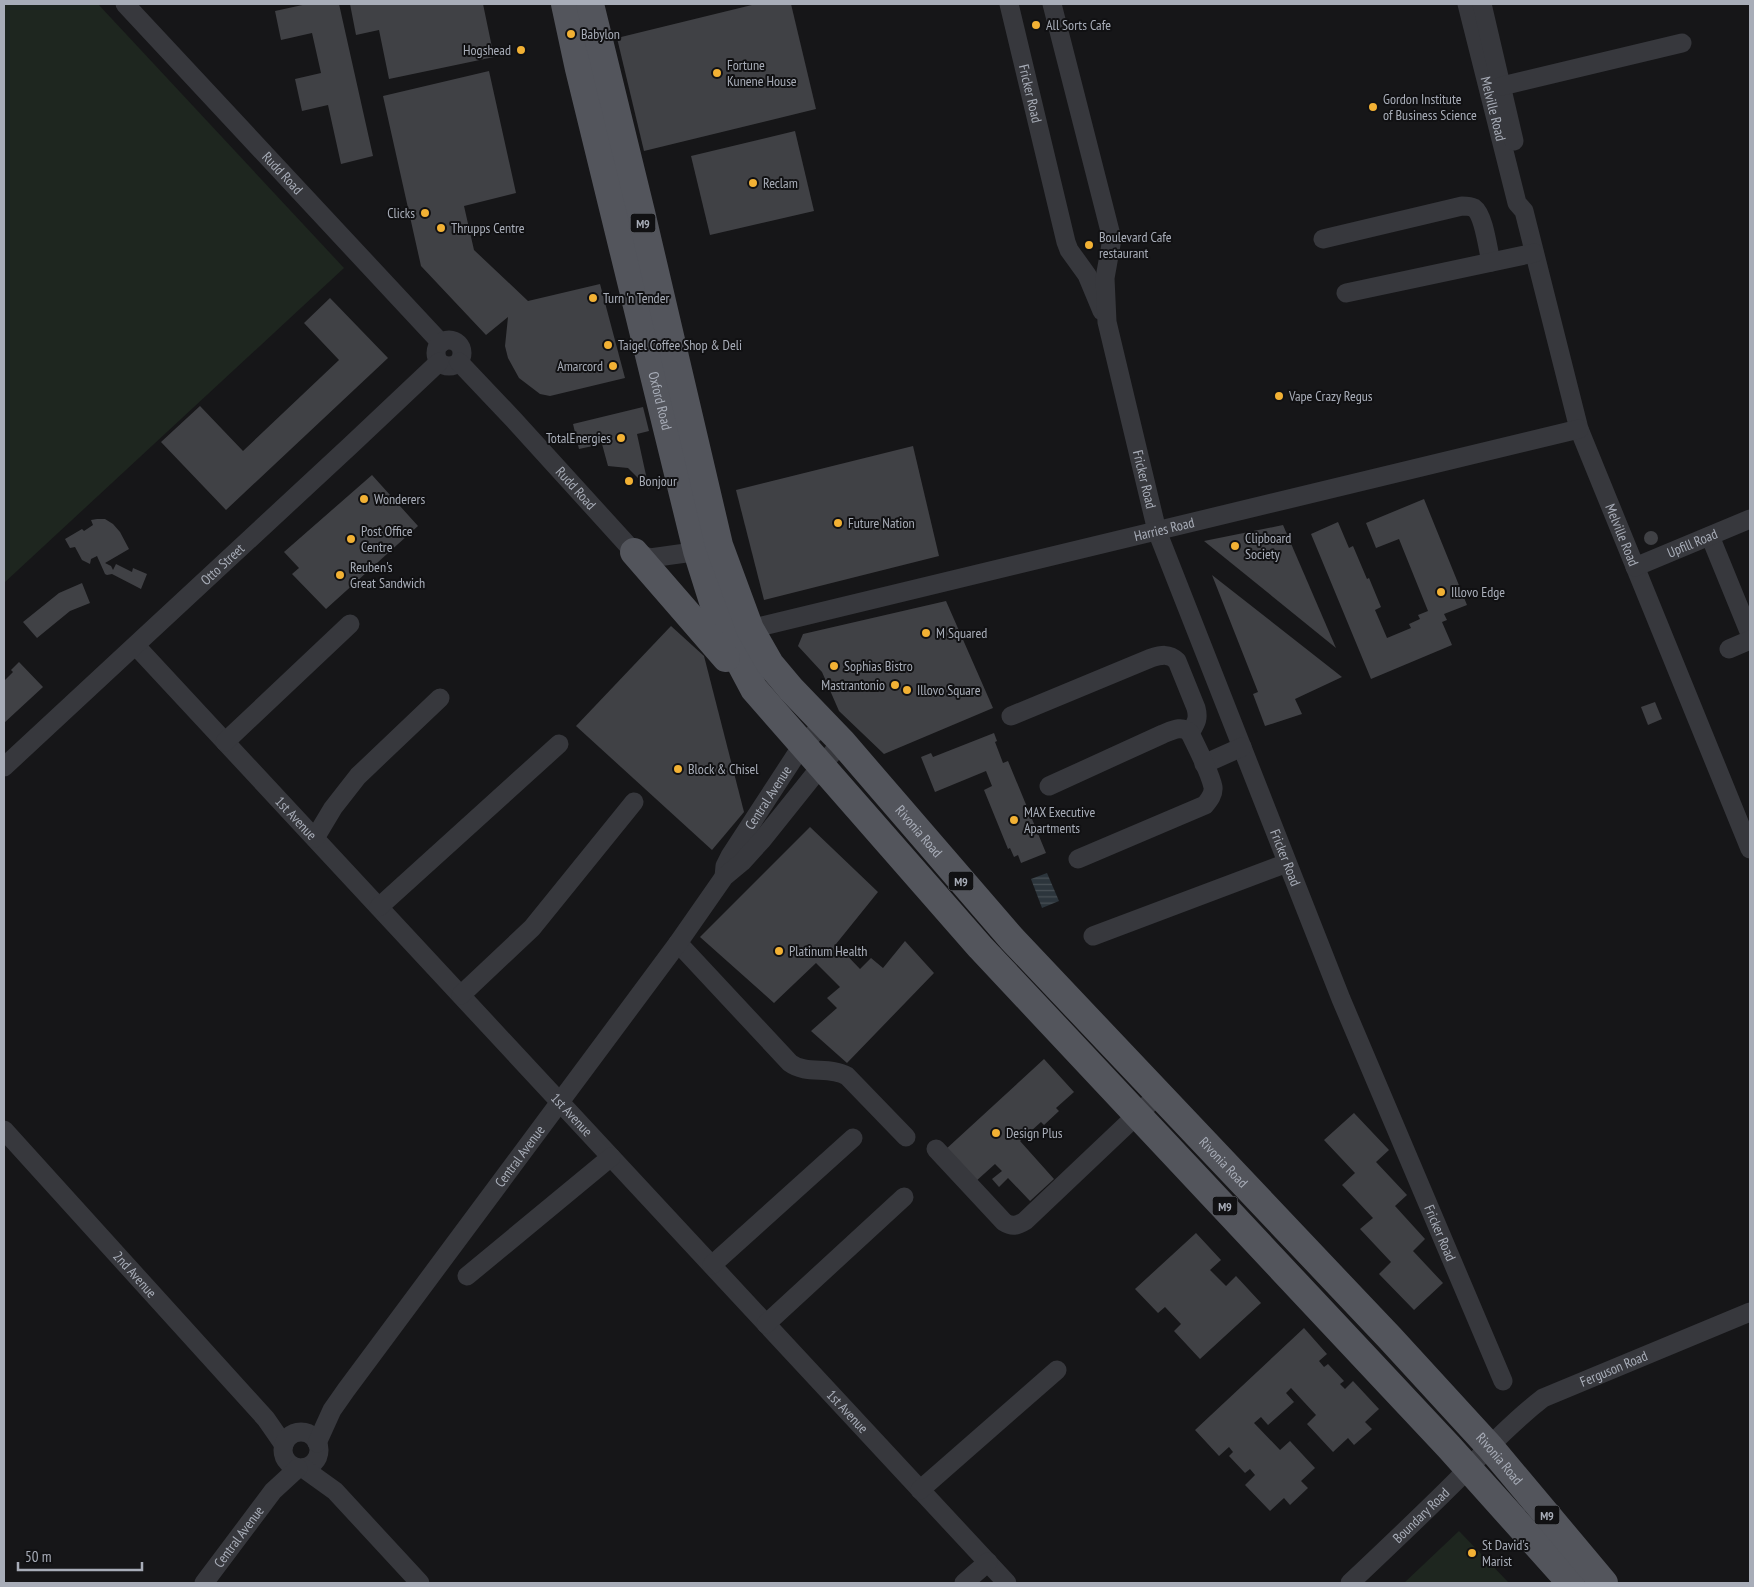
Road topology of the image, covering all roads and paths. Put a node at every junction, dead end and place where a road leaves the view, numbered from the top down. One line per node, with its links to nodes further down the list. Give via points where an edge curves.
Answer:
1 (125, 4): 16 (street, Rudd Road)
2 (565, 4): 23 (main road, Oxford Road / M9, via 581,78)
3 (590, 4): 23 (main road, Oxford Road / M9, via 641,212)
4 (1009, 4): 15 (street, Fricker Road, via 1066,242 1087,275)
5 (1052, 4): 15 (street, Fricker Road, via 1112,239 1106,278)
6 (1468, 4): 10 (street, Melville Road, via 1517,203)
7 (1482, 4): 9 (street, Melville Road)
8 (1682, 44): 9 (street)
9 (1502, 86): 10 (street, Melville Road, via 1528,199)
10 (1524, 211): 12 (street, Melville Road)
11 (1323, 239): 13 (street, via 1468,206 1478,213 1481,220)
12 (1534, 253): 13 (street); 19 (street, Melville Road)
13 (1491, 262): 14 (street)
14 (1346, 293)
15 (1107, 322): 21 (street, Fricker Road)
16 (441, 343): 17 (street, via 436,352); 18 (street, via 449,339 460,345 462,355)
17 (439, 362): 18 (street, via 451,366); 30 (street, Otto Street)
18 (458, 362): 24 (street, Rudd Road)
19 (1580, 429): 21 (street, Harries Road); 25 (street, Melville Road)
20 (1750, 519): 22 (street, Upfill Road)
21 (1157, 531): 27 (street, Harries Road); 40 (street, Fricker Road)
22 (1710, 536): 25 (street, Upfill Road); 28 (street)
23 (708, 548): 24 (street, via 650,558); 27 (main road, Oxford Road / M9); 32 (main road, Oxford Road / M9, via 721,627)
24 (634, 552): 32 (main road)
25 (1635, 567): 46 (street, Melville Road)
26 (350, 624): 37 (street)
27 (750, 629): 35 (main road, Oxford Road / M9, via 770,664)
28 (1750, 634)
29 (1750, 640): 31 (street)
30 (136, 646): 37 (street, 1st Avenue); 43 (street, Otto Street)
31 (1729, 650)
32 (754, 689): 39 (main road, Oxford Road / M9)
33 (440, 698): 47 (street, via 358,776)
34 (1011, 716): 36 (street, via 1166,654 1177,661 1196,708 1197,722)
35 (833, 732): 39 (street, Central Avenue); 42 (street, Central Avenue); 56 (main road, Rivonia Road / M9, via 1012,939)
36 (1190, 733): 41 (street); 44 (street, via 1187,729 1175,729)
37 (225, 742): 47 (street, 1st Avenue)
38 (559, 744): 52 (street)
39 (803, 744): 42 (main road, Oxford Road / M9); 51 (street, Central Avenue, via 730,856)
40 (1242, 747): 41 (street); 50 (street, Fricker Road)
41 (1204, 764): 49 (street, via 1212,787 1212,794 1205,805)
42 (822, 765): 51 (street, Central Avenue, via 762,840 734,871); 58 (main road, Rivonia Road / M9, via 980,947)
43 (4, 767)
44 (1048, 786)
45 (634, 802): 55 (street, via 532,928)
46 (1745, 821): 48 (street, Melville Road)
47 (315, 838): 52 (street, 1st Avenue)
48 (1750, 849)
49 (1078, 859)
50 (1287, 863): 53 (street); 70 (street, Fricker Road, via 1341,999)
51 (724, 877): 54 (street, Central Avenue)
52 (379, 907): 55 (street, 1st Avenue)
53 (1093, 936)
54 (678, 943): 57 (street, Central Avenue); 60 (street, via 790,1063 800,1068 847,1076)
55 (461, 995): 57 (street, 1st Avenue)
56 (1159, 1094): 58 (street); 71 (main road, Rivonia Road / M9)
57 (559, 1101): 63 (street, 1st Avenue); 72 (street, Central Avenue)
58 (1138, 1114): 62 (street, via 1025,1221 1014,1226 1004,1222); 73 (main road, Rivonia Road / M9)
59 (4, 1130): 72 (street, 2nd Avenue, via 266,1419)
60 (906, 1137)
61 (853, 1138): 65 (street)
62 (936, 1149)
63 (611, 1157): 65 (street, 1st Avenue); 66 (street)
64 (904, 1197): 68 (street)
65 (712, 1265): 68 (street, 1st Avenue)
66 (467, 1276)
67 (1750, 1312): 71 (street, Ferguson Road, via 1543,1398)
68 (766, 1324): 74 (street, 1st Avenue)
69 (1057, 1370): 74 (street)
70 (1503, 1381)
71 (1490, 1447): 73 (street, Boundary Road); 82 (main road, Rivonia Road / M9)
72 (300, 1452): 76 (street, Central Avenue); 77 (street, 2nd Avenue)
73 (1468, 1468): 80 (street, Boundary Road); 81 (main road, Rivonia Road / M9)
74 (920, 1490): 75 (street, 1st Avenue)
75 (988, 1562): 78 (street); 79 (street, 1st Avenue)
76 (204, 1583)
77 (420, 1583)
78 (964, 1583)
79 (1006, 1583)
80 (1350, 1583)
81 (1572, 1583)
82 (1604, 1583)

